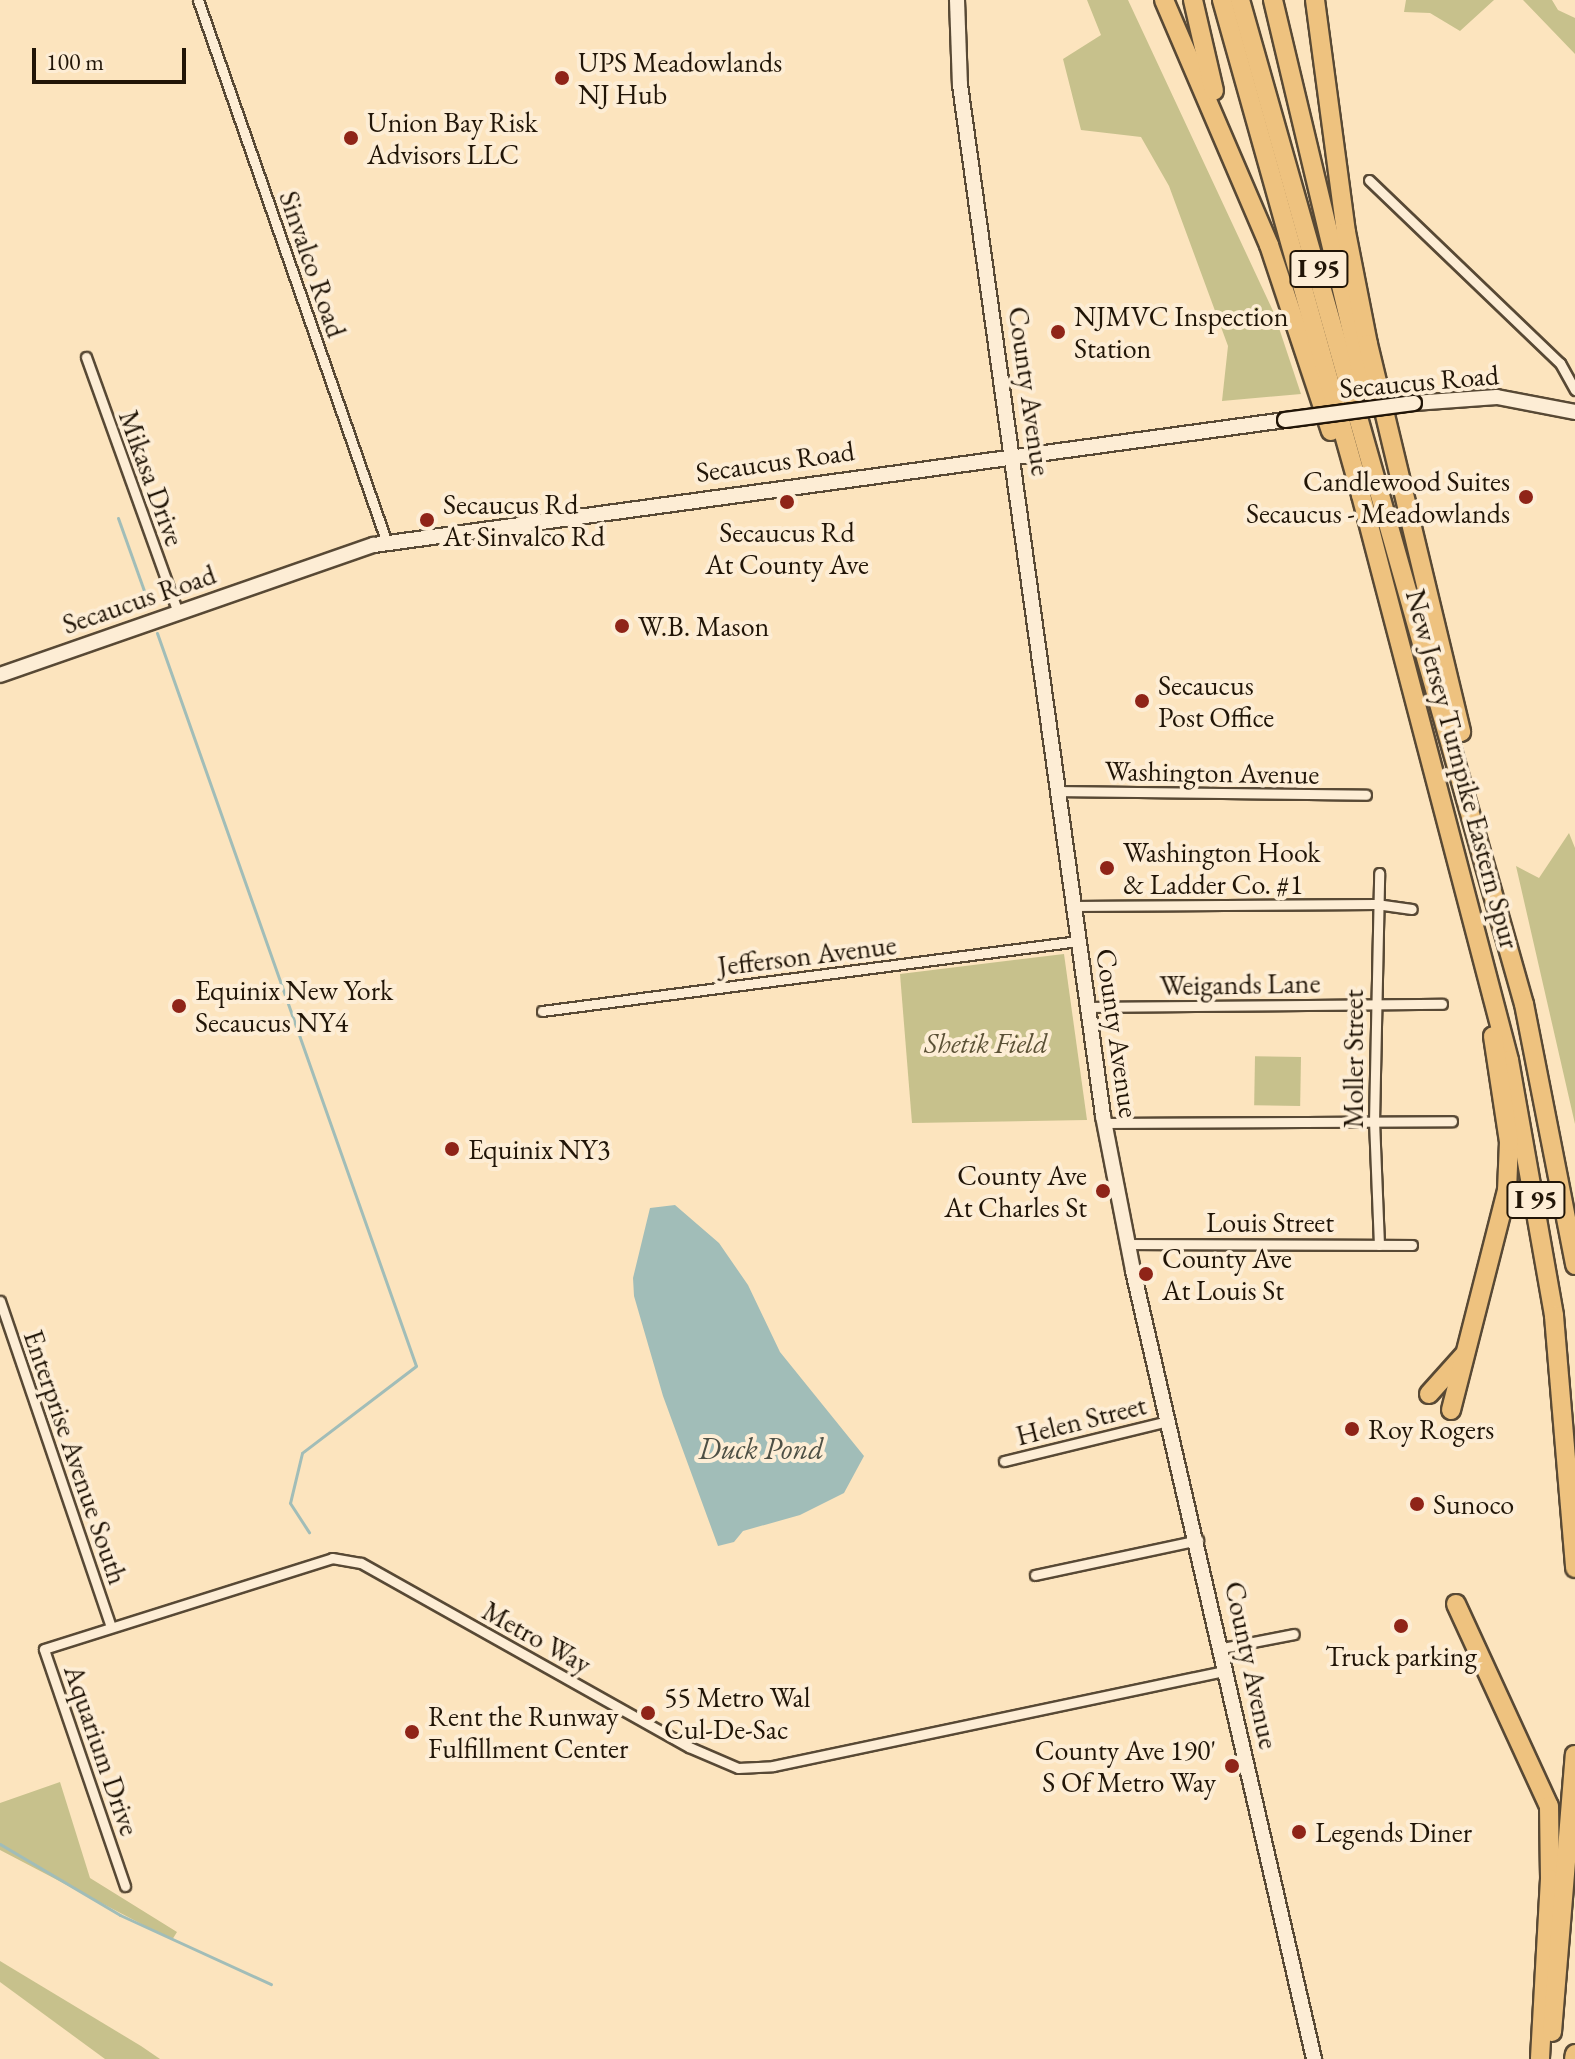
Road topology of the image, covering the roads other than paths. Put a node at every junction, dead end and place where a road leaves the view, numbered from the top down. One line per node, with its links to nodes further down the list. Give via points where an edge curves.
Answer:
1 (198, 0): 17 (street, Sinvalco Road)
2 (957, 0): 14 (main road, County Avenue, via 960,83)
3 (1164, 0): 9 (highway)
4 (1193, 0): 9 (highway)
5 (1222, 0): 15 (highway, New Jersey Turnpike Eastern Spur / I 95)
6 (1240, 0): 16 (highway, New Jersey Turnpike Eastern Spur / I 95)
7 (1273, 0): 16 (highway, via 1387,477)
8 (1315, 0): 22 (highway, via 1354,277 1387,435 1462,734)
9 (1222, 129): 15 (highway, via 1281,277 1331,431)
10 (1369, 180): 12 (street, Secaucus Road, via 1560,363)
11 (86, 357): 18 (street, Mikasa Drive)
12 (1575, 390)
13 (1575, 412): 14 (main road, Secaucus Road, bridge, via 1497,397 1414,403)
14 (1012, 456): 17 (main road, Secaucus Road); 20 (main road, County Avenue)
15 (1361, 495): 28 (highway, New Jersey Turnpike Eastern Spur / I 95)
16 (1395, 538): 22 (highway, New Jersey Turnpike Eastern Spur / I 95)
17 (387, 543): 18 (main road, Secaucus Road)
18 (178, 613): 19 (main road, Secaucus Road)
19 (0, 675)
20 (1057, 791): 21 (street, Washington Avenue); 25 (main road, County Avenue)
21 (1366, 795)
22 (1471, 810): 39 (highway, New Jersey Turnpike Eastern Spur / I 95, via 1539,1065)
23 (1379, 873): 24 (street, Moller Street)
24 (1376, 904): 25 (street); 26 (street); 29 (street, Moller Street)
25 (1073, 906): 27 (main road, County Avenue)
26 (1412, 909)
27 (1078, 941): 31 (main road, County Avenue); 32 (street, Jefferson Avenue)
28 (1481, 946): 41 (highway, via 1509,1167 1504,1217); 47 (highway, New Jersey Turnpike Eastern Spur / I 95, via 1514,1084 1544,1247 1565,1411)
29 (1375, 1004): 30 (street, Weigands Lane); 31 (street, Weigands Lane); 34 (street, Moller Street)
30 (1442, 1004)
31 (1088, 1007): 35 (main road, County Avenue)
32 (542, 1011)
33 (1452, 1121): 34 (street)
34 (1374, 1122): 35 (street); 37 (street, Moller Street)
35 (1105, 1123): 36 (main road, County Avenue)
36 (1127, 1244): 37 (street, Louis Street); 44 (main road, County Avenue)
37 (1379, 1245): 38 (street, Louis Street)
38 (1412, 1245)
39 (1575, 1265)
40 (0, 1301): 50 (street, Enterprise Avenue South)
41 (1468, 1349): 42 (highway); 43 (highway)
42 (1429, 1394)
43 (1451, 1410)
44 (1168, 1421): 45 (street, Helen Street); 46 (main road, County Avenue)
45 (1004, 1461)
46 (1198, 1540): 48 (street); 52 (main road, County Avenue)
47 (1575, 1568)
48 (1035, 1575)
49 (1456, 1604): 57 (highway, via 1549,1806)
50 (111, 1627): 53 (street, Metro Way, via 332,1558 349,1558 689,1747 738,1768 773,1766); 55 (street, Aquarium Drive, via 44,1649)
51 (1294, 1634): 52 (street)
52 (1222, 1648): 53 (main road, County Avenue)
53 (1227, 1670): 56 (main road, County Avenue)
54 (1575, 1755): 58 (highway, via 1568,1882)
55 (125, 1886)
56 (1314, 2059)
57 (1540, 2059)
58 (1548, 2059)

